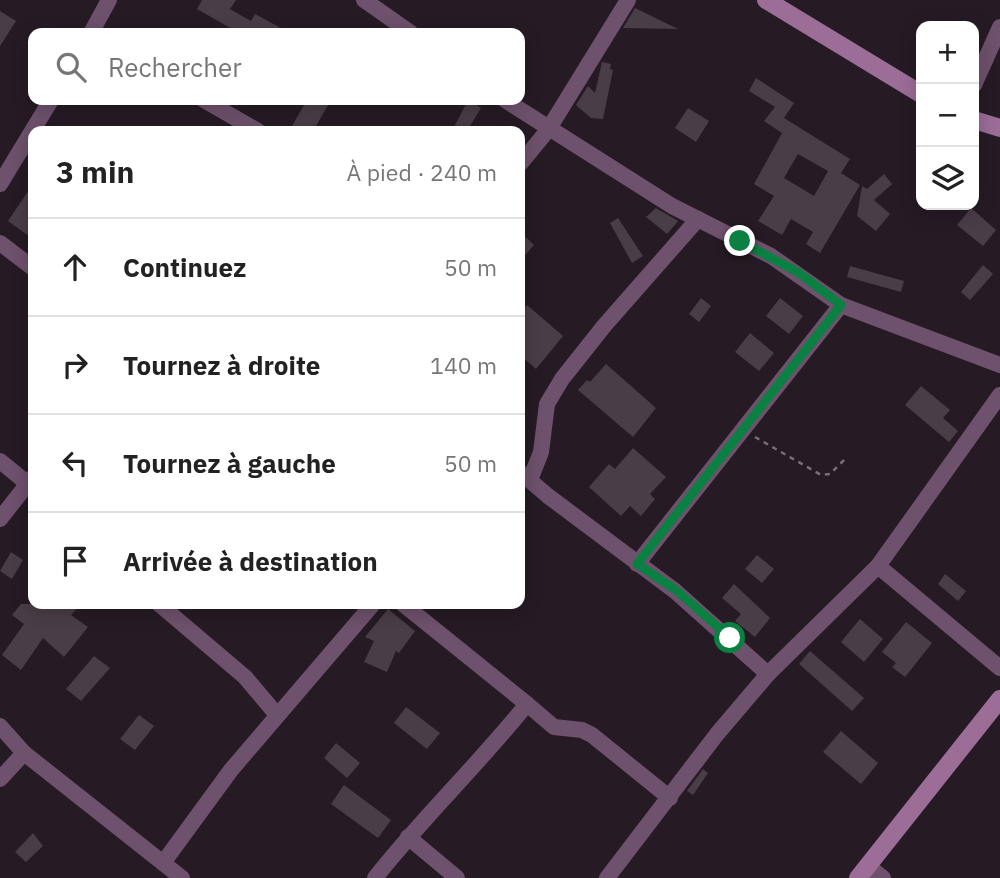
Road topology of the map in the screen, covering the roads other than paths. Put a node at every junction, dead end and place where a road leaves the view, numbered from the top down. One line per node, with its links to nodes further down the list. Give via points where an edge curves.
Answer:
1 (110, 0): 6 (street)
2 (364, 0): 7 (street)
3 (628, 0): 17 (street)
4 (766, 0): 9 (street)
5 (1000, 27): 8 (street)
6 (94, 28)
7 (404, 28)
8 (974, 84)
9 (916, 90)
10 (48, 105): 14 (street)
11 (213, 105): 15 (street)
12 (512, 105): 17 (street)
13 (979, 122): 16 (street)
14 (35, 126)
15 (249, 126)
16 (1000, 128)
17 (548, 130): 19 (street); 21 (street)
18 (28, 138): 20 (street)
19 (525, 158)
20 (0, 184)
21 (698, 219): 24 (street, via 771,256); 28 (street, via 562,379 547,404 541,452)
22 (0, 243): 23 (street)
23 (28, 264)
24 (841, 305): 25 (street); 32 (street)
25 (1000, 365)
26 (1000, 395): 33 (street)
27 (0, 461): 29 (street)
28 (525, 476): 32 (street)
29 (28, 479)
30 (28, 487): 31 (street)
31 (0, 519)
32 (637, 564): 38 (street, via 676,590)
33 (878, 566): 37 (street); 38 (street)
34 (165, 609): 41 (street, via 245,677)
35 (369, 609): 41 (street)
36 (410, 609): 40 (street)
37 (1000, 668)
38 (768, 674): 45 (street)
39 (1000, 699): 48 (street)
40 (527, 704): 45 (street, via 554,727 592,735); 46 (street)
41 (277, 715): 47 (street)
42 (0, 726): 43 (street)
43 (24, 753): 44 (street); 47 (street)
44 (0, 779)
45 (670, 798): 52 (street)
46 (408, 836): 50 (street); 51 (street)
47 (163, 863): 49 (street)
48 (863, 872): 53 (street)
49 (182, 878)
50 (375, 878)
51 (457, 878)
52 (607, 878)
53 (883, 878)

